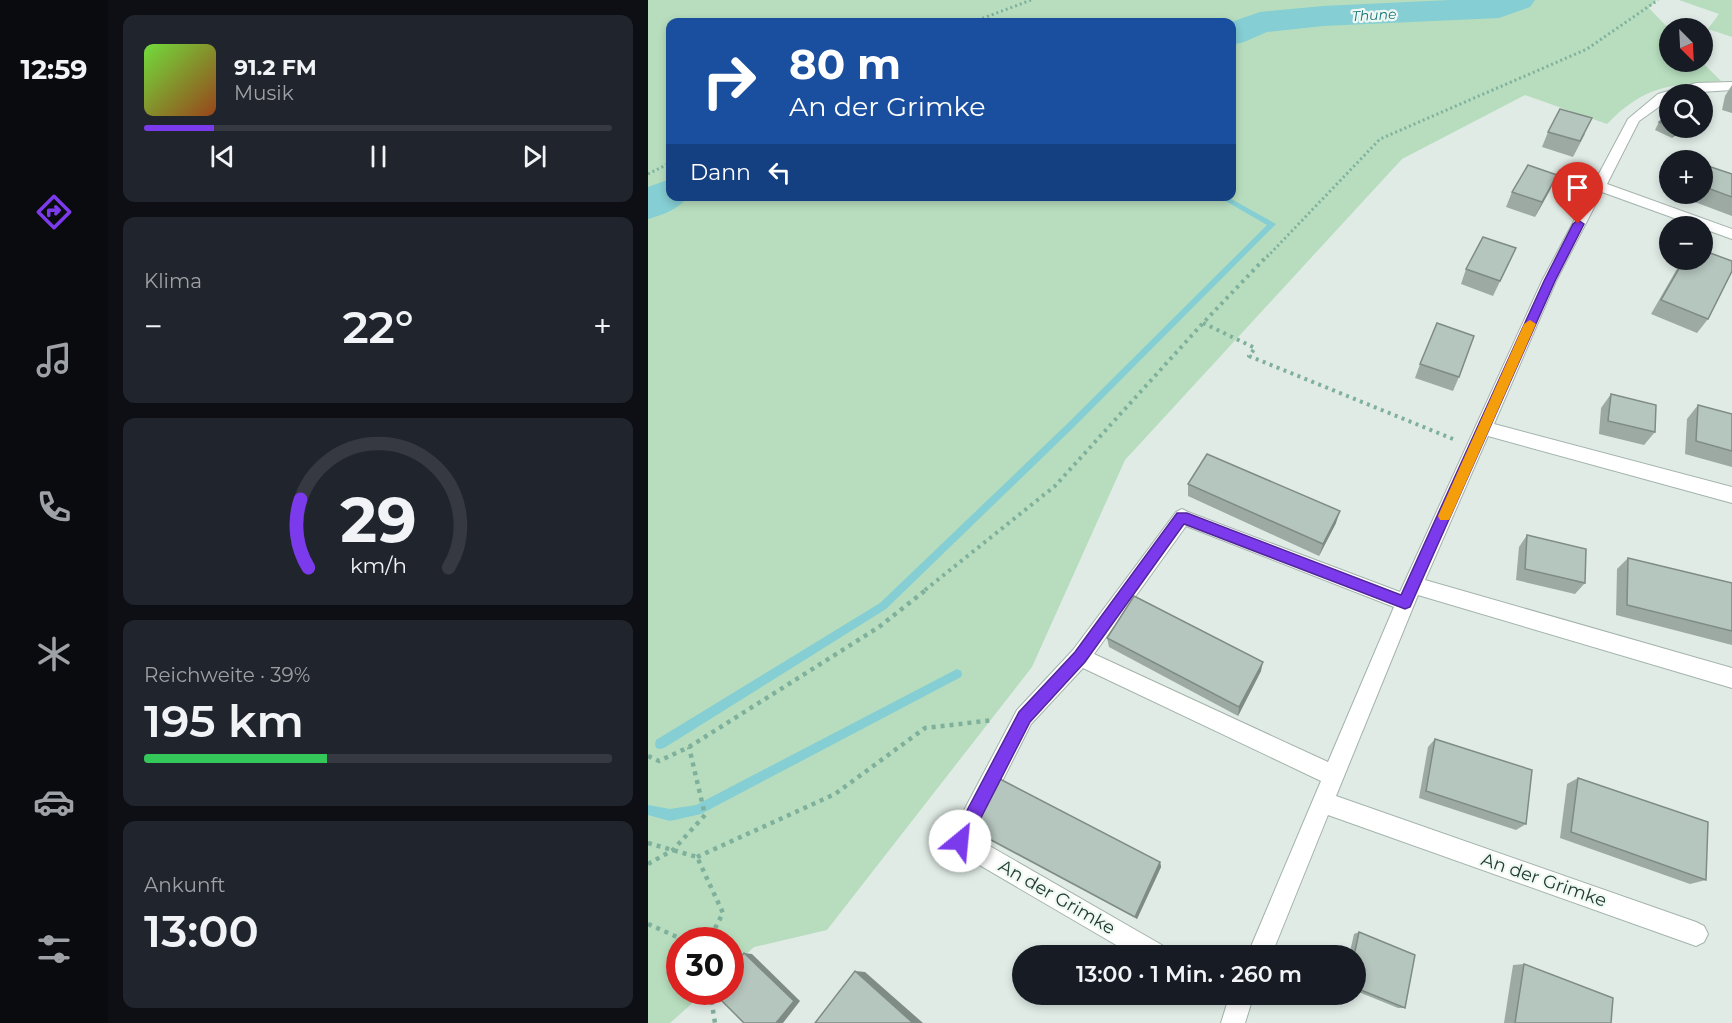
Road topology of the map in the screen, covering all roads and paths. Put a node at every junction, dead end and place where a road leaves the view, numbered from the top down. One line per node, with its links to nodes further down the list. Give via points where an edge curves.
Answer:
1 (1031, 0): 3 (path)
2 (1658, 0): 11 (path, via 1587,49 1380,139)
3 (984, 18)
4 (1732, 86): 5 (street)
5 (1713, 87)
6 (1659, 99): 9 (street, via 1634,119)
7 (666, 165): 8 (path)
8 (648, 174)
9 (1598, 186): 10 (street); 12 (street)
10 (1732, 234)
11 (1203, 323): 13 (path, via 1255,348 1249,356); 19 (path, via 1055,486 879,627)
12 (1484, 428): 13 (street); 14 (street)
13 (1475, 447): 15 (street)
14 (1732, 495)
15 (1410, 594): 16 (street, An der Grimke, via 1182,517); 17 (street, An der Grimke); 21 (street)
16 (1080, 657): 18 (street, An der Grimke); 21 (street)
17 (1732, 678)
18 (1024, 717): 25 (path, via 925,728 835,794); 31 (street, An der Grimke, via 960,841)
19 (689, 747): 20 (path, via 659,761); 24 (path, via 705,814)
20 (648, 756)
21 (1334, 776): 22 (street)
22 (1324, 803): 30 (street, An der Grimke); 32 (street)
23 (648, 843): 24 (path)
24 (673, 850): 25 (path); 26 (path)
25 (697, 857): 28 (path, via 723,913)
26 (648, 864)
27 (648, 924): 29 (path)
28 (716, 927)
29 (666, 932)
30 (1696, 934)
31 (1140, 945)
32 (1264, 945)
33 (712, 1005): 34 (path)
34 (715, 1023)

